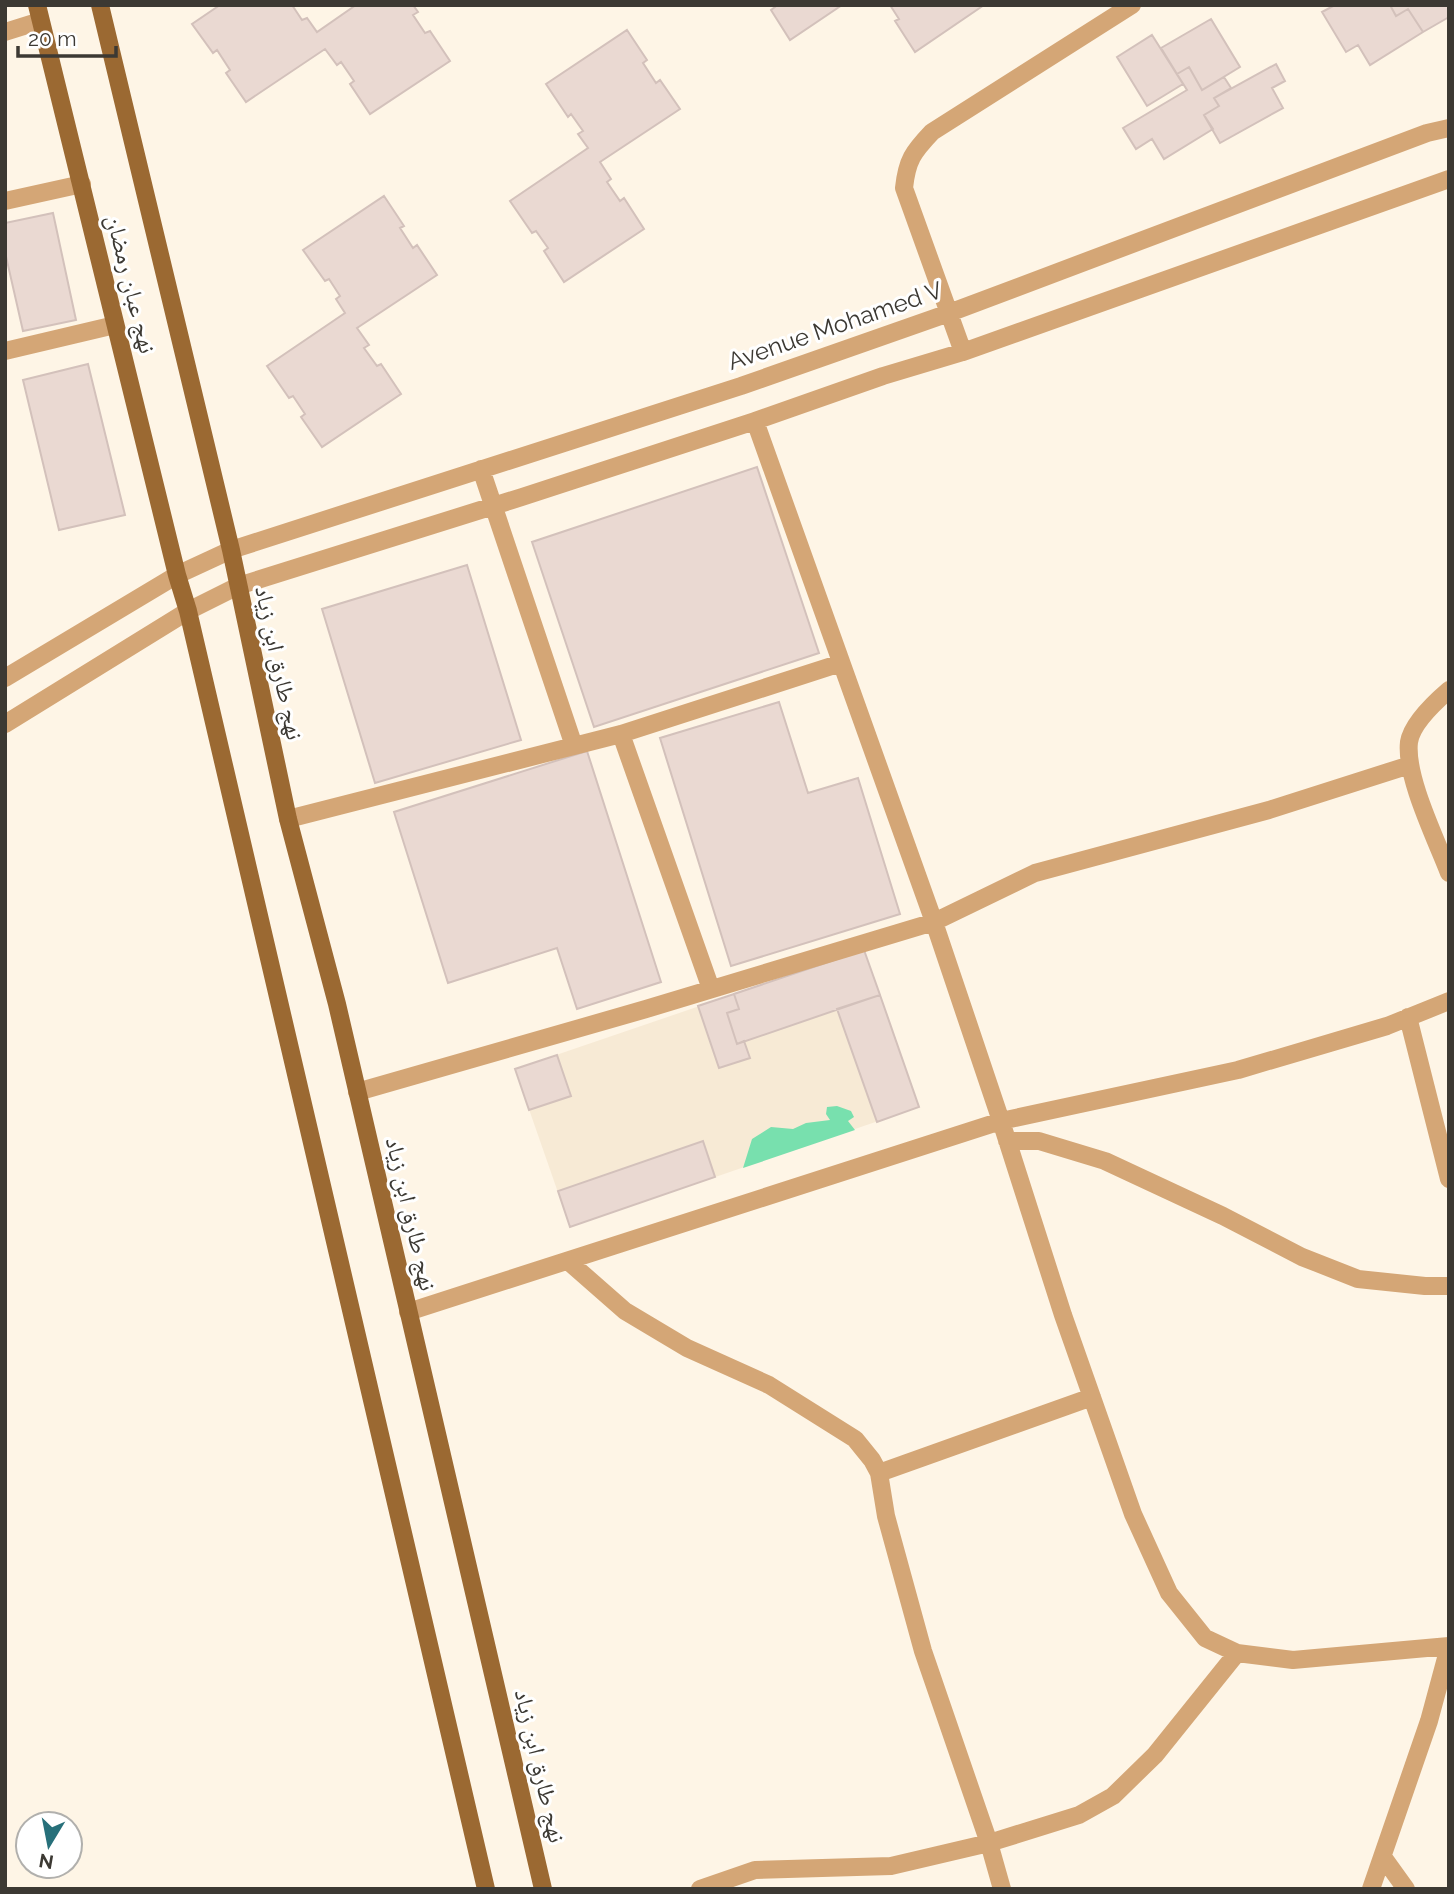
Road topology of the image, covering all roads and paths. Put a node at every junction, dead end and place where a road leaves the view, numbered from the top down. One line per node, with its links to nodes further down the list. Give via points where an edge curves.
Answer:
1 (100, 5): 16 (main road, نهج عبان رمضان)
2 (1132, 5): 9 (street, via 932,132 915,150 906,167 905,188)
3 (38, 13): 4 (street); 7 (main road, نهج عبان رمضان)
4 (5, 32)
5 (1449, 128): 9 (street, Avenue Mohamed V)
6 (1449, 179): 12 (street)
7 (82, 184): 8 (street); 10 (main road, نهج عبان رمضان)
8 (5, 201)
9 (949, 313): 12 (street); 14 (street, Avenue Mohamed V)
10 (115, 325): 11 (street); 17 (main road, نهج عبان رمضان)
11 (5, 351)
12 (964, 352): 13 (street)
13 (755, 421): 15 (street); 20 (street)
14 (481, 469): 15 (street); 16 (street, Avenue Mohamed V)
15 (493, 505): 18 (street); 25 (street)
16 (231, 550): 17 (street, Avenue Mohamed V); 18 (main road, نهج طارق ابن زياد)
17 (177, 575): 19 (main road); 21 (street, Avenue Mohamed V)
18 (238, 586): 19 (street); 27 (main road, نهج طارق ابن زياد)
19 (188, 611): 23 (street); 46 (main road)
20 (841, 663): 24 (street); 29 (street)
21 (5, 678)
22 (1449, 690): 26 (street, via 1427,709 1409,739)
23 (5, 724)
24 (621, 734): 25 (street); 30 (street)
25 (574, 746): 27 (street)
26 (1410, 765): 28 (street); 29 (street, via 1269,810 1035,873)
27 (288, 820): 33 (main road, نهج طارق ابن زياد)
28 (1449, 873)
29 (934, 922): 30 (street); 34 (street)
30 (710, 989): 33 (street)
31 (1449, 1001): 32 (street)
32 (1408, 1017): 34 (street, via 1207,1079); 36 (street)
33 (356, 1092): 39 (main road, نهج طارق ابن زياد)
34 (1001, 1121): 35 (street); 37 (street)
35 (1007, 1140): 38 (street, via 1039,1141 1105,1161 1302,1257 1358,1279); 40 (street)
36 (1449, 1179)
37 (568, 1261): 39 (street); 41 (street, via 625,1311 687,1348 769,1385 855,1439)
38 (1449, 1286)
39 (408, 1312): 47 (main road, نهج طارق ابن زياد)
40 (1092, 1397): 41 (street); 43 (street, via 1133,1514 1169,1593 1205,1638)
41 (879, 1473): 44 (street, via 886,1516 923,1651)
42 (1449, 1646): 43 (street, via 1293,1660); 45 (street)
43 (1237, 1653): 44 (street, via 1154,1755 1113,1796 1079,1815)
44 (989, 1843): 48 (street, via 891,1866 755,1870); 49 (street)
45 (1383, 1857): 50 (street); 51 (street)
46 (486, 1889)
47 (543, 1889)
48 (700, 1889)
49 (1002, 1889)
50 (1371, 1889)
51 (1406, 1889)

